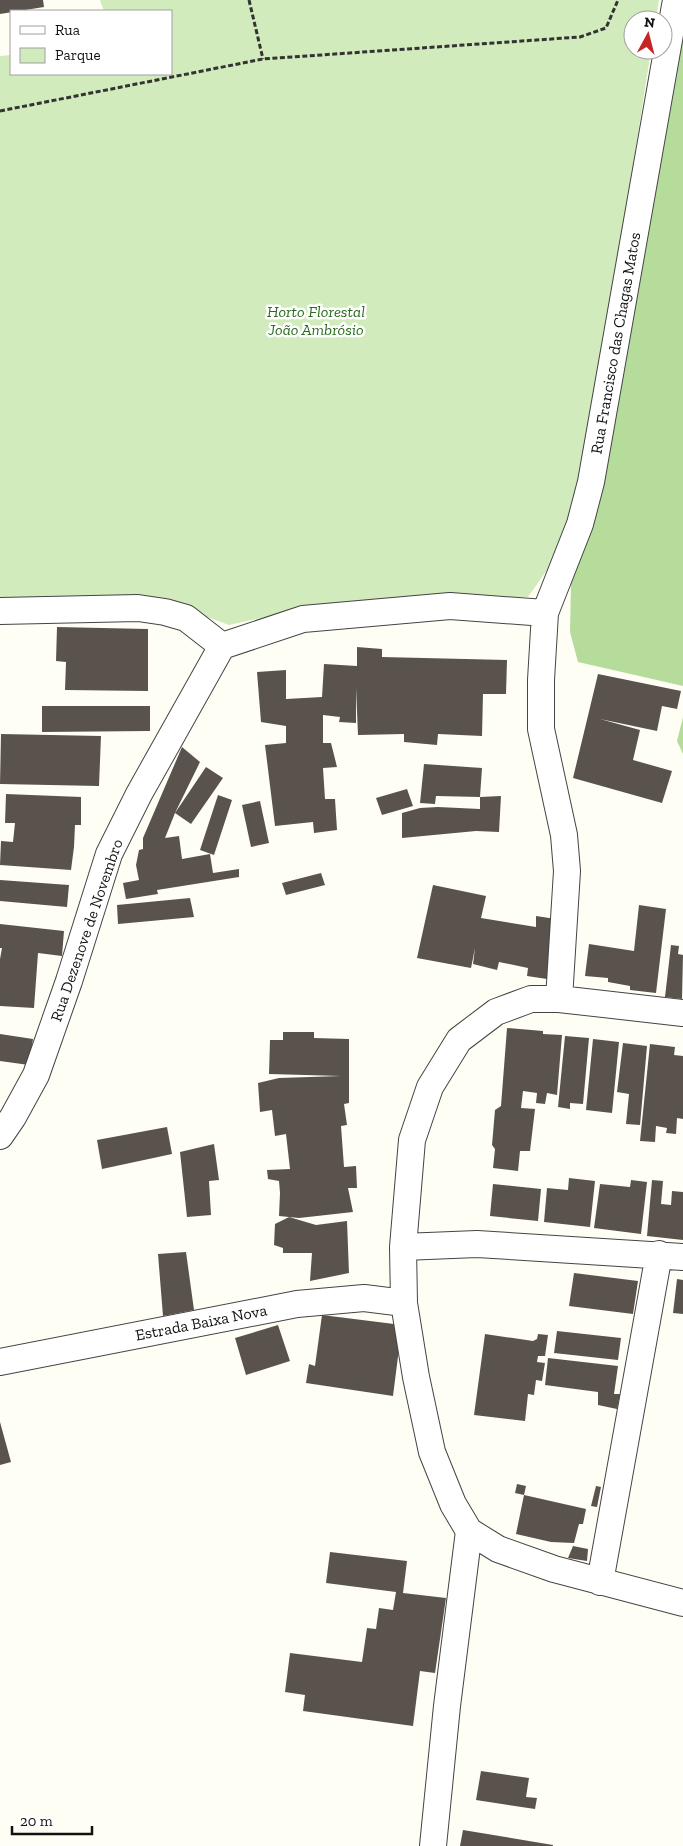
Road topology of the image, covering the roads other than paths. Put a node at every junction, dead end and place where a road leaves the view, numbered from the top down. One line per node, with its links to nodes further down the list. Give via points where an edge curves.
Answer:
1 (676, 0): 3 (street, Rua Francisco das Chagas Matos, via 591,482 580,524)
2 (0, 611): 4 (street, via 129,608 165,612 186,618)
3 (545, 613): 4 (street, via 450,606 303,619); 5 (street, Rua Francisco das Chagas Matos, via 541,728 564,835 567,871)
4 (222, 646): 7 (street, Rua Dezenove de Novembro, via 109,854 36,1075)
5 (559, 999): 6 (street); 8 (street, via 531,999 496,1012 459,1040 430,1087 412,1140)
6 (683, 1013)
7 (0, 1136)
8 (403, 1247): 9 (street, via 477,1244); 10 (street)
9 (671, 1255): 13 (street)
10 (404, 1303): 11 (street, Estrada Baixa Nova, via 364,1298 297,1304); 12 (street, via 432,1452 453,1504)
11 (0, 1362)
12 (469, 1530): 13 (street, via 498,1549); 15 (street)
13 (600, 1582): 14 (street)
14 (683, 1603)
15 (432, 1846)

